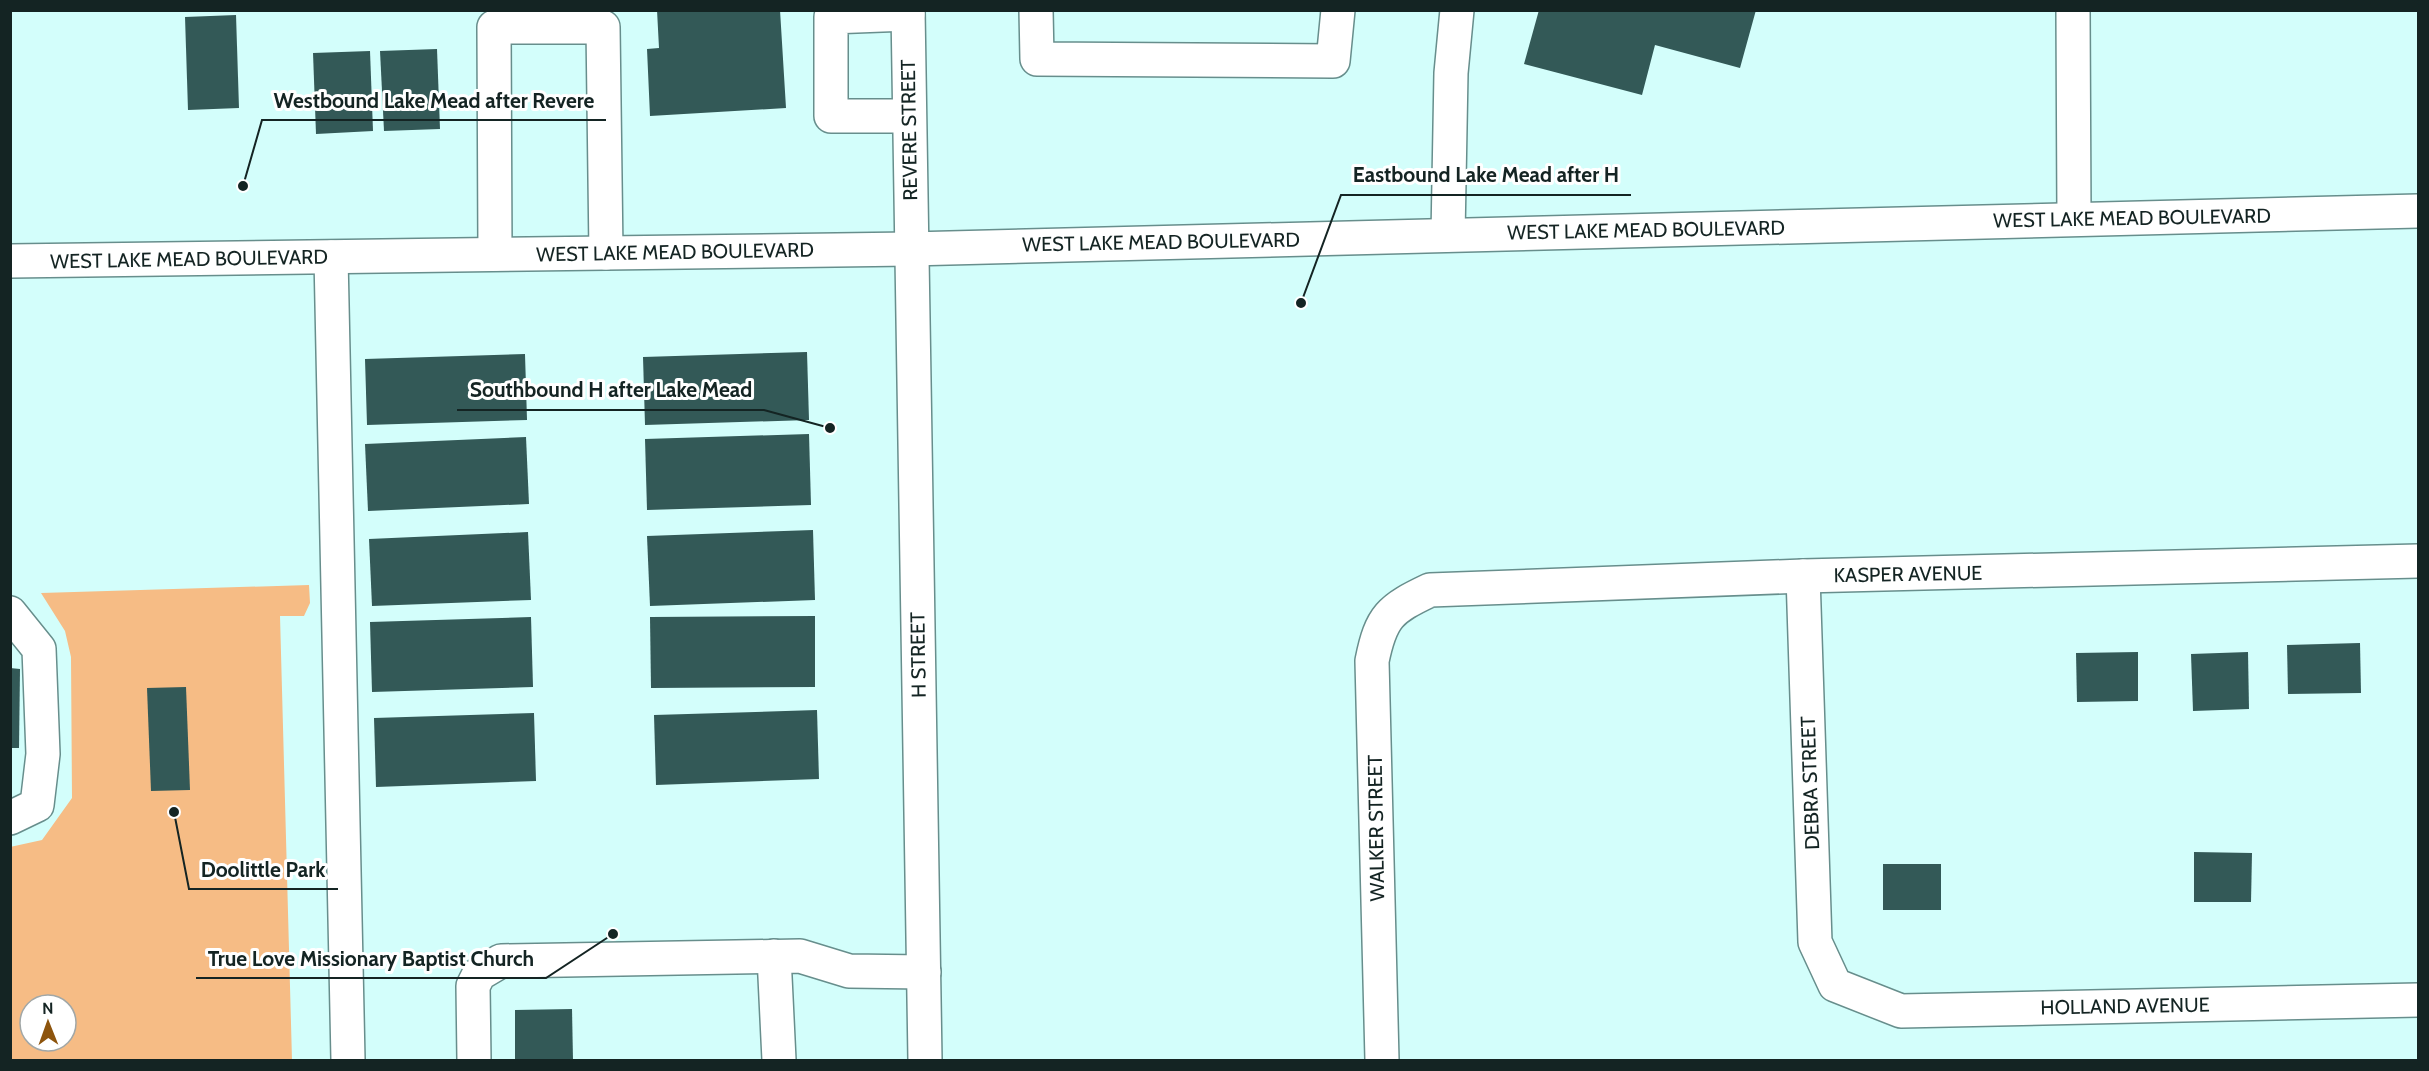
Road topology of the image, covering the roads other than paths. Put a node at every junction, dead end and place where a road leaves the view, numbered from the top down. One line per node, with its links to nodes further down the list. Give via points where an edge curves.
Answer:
1 (1036, 10): 2 (street, via 1037,58 1333,61)
2 (1338, 10)
3 (1457, 10): 9 (street, via 1451,73)
4 (2073, 11): 8 (street)
5 (908, 12): 6 (street, REVERE STREET); 6 (street, via 831,17 831,116)
6 (909, 116): 10 (street, REVERE STREET)
7 (2418, 211): 8 (street, WEST LAKE MEAD BOULEVARD)
8 (2074, 219): 9 (street, WEST LAKE MEAD BOULEVARD)
9 (1448, 235): 10 (street, WEST LAKE MEAD BOULEVARD)
10 (910, 249): 11 (street, WEST LAKE MEAD BOULEVARD); 21 (street, H STREET)
11 (606, 253): 12 (street, WEST LAKE MEAD BOULEVARD); 12 (street, via 603,27 494,27)
12 (495, 254): 13 (street, WEST LAKE MEAD BOULEVARD)
13 (331, 257): 14 (street, WEST LAKE MEAD BOULEVARD); 24 (street)
14 (10, 261)
15 (2418, 561): 16 (street, KASPER AVENUE)
16 (1803, 576): 17 (street, KASPER AVENUE, via 1430,590); 22 (street, DEBRA STREET, via 1815,942)
17 (1400, 604): 28 (street, WALKER STREET, via 1378,630 1372,661)
18 (10, 613): 19 (street, via 39,649 43,754 37,805)
19 (10, 818)
20 (774, 956): 21 (street, via 800,956 849,971); 25 (street, via 501,961 479,974 473,986); 26 (street)
21 (924, 972): 27 (street, H STREET)
22 (1835, 986): 23 (street, HOLLAND AVENUE, via 1901,1011)
23 (2418, 1000)
24 (348, 1060)
25 (474, 1060)
26 (779, 1060)
27 (925, 1060)
28 (1382, 1060)

